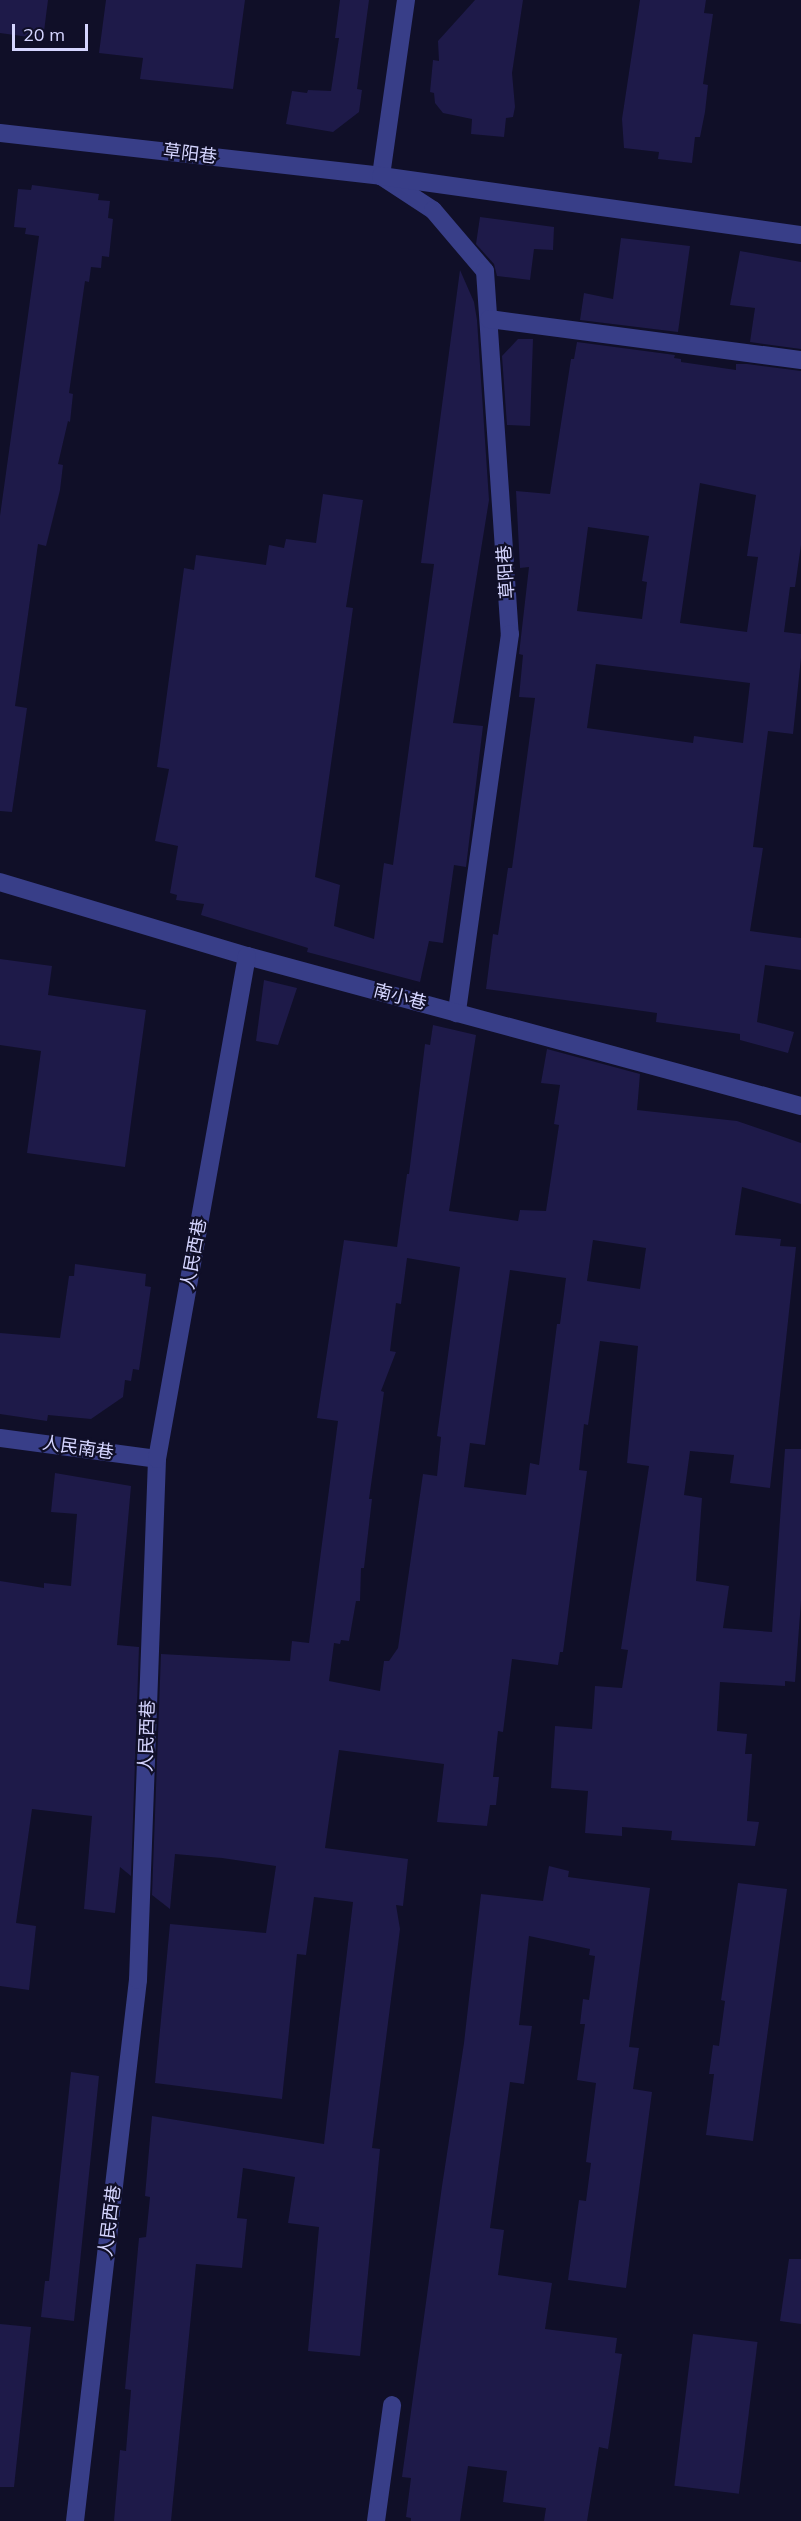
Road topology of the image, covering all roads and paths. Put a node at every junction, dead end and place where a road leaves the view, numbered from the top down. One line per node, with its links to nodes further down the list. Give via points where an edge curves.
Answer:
1 (405, 0): 3 (street)
2 (0, 133): 3 (street, 草阳巷)
3 (381, 176): 4 (street, 草阳巷); 5 (street, 草阳巷, via 433,210 486,271)
4 (801, 236)
5 (489, 318): 6 (street); 9 (street, 草阳巷, via 510,634)
6 (801, 360)
7 (0, 882): 8 (street, 南小巷)
8 (247, 956): 9 (street, 南小巷); 12 (street, 人民西巷)
9 (457, 1012): 10 (street, 南小巷)
10 (801, 1106)
11 (0, 1438): 12 (street, 人民南巷)
12 (157, 1459): 14 (street, 人民西巷, via 138,1980)
13 (392, 2405): 15 (street)
14 (75, 2521)
15 (376, 2521)

